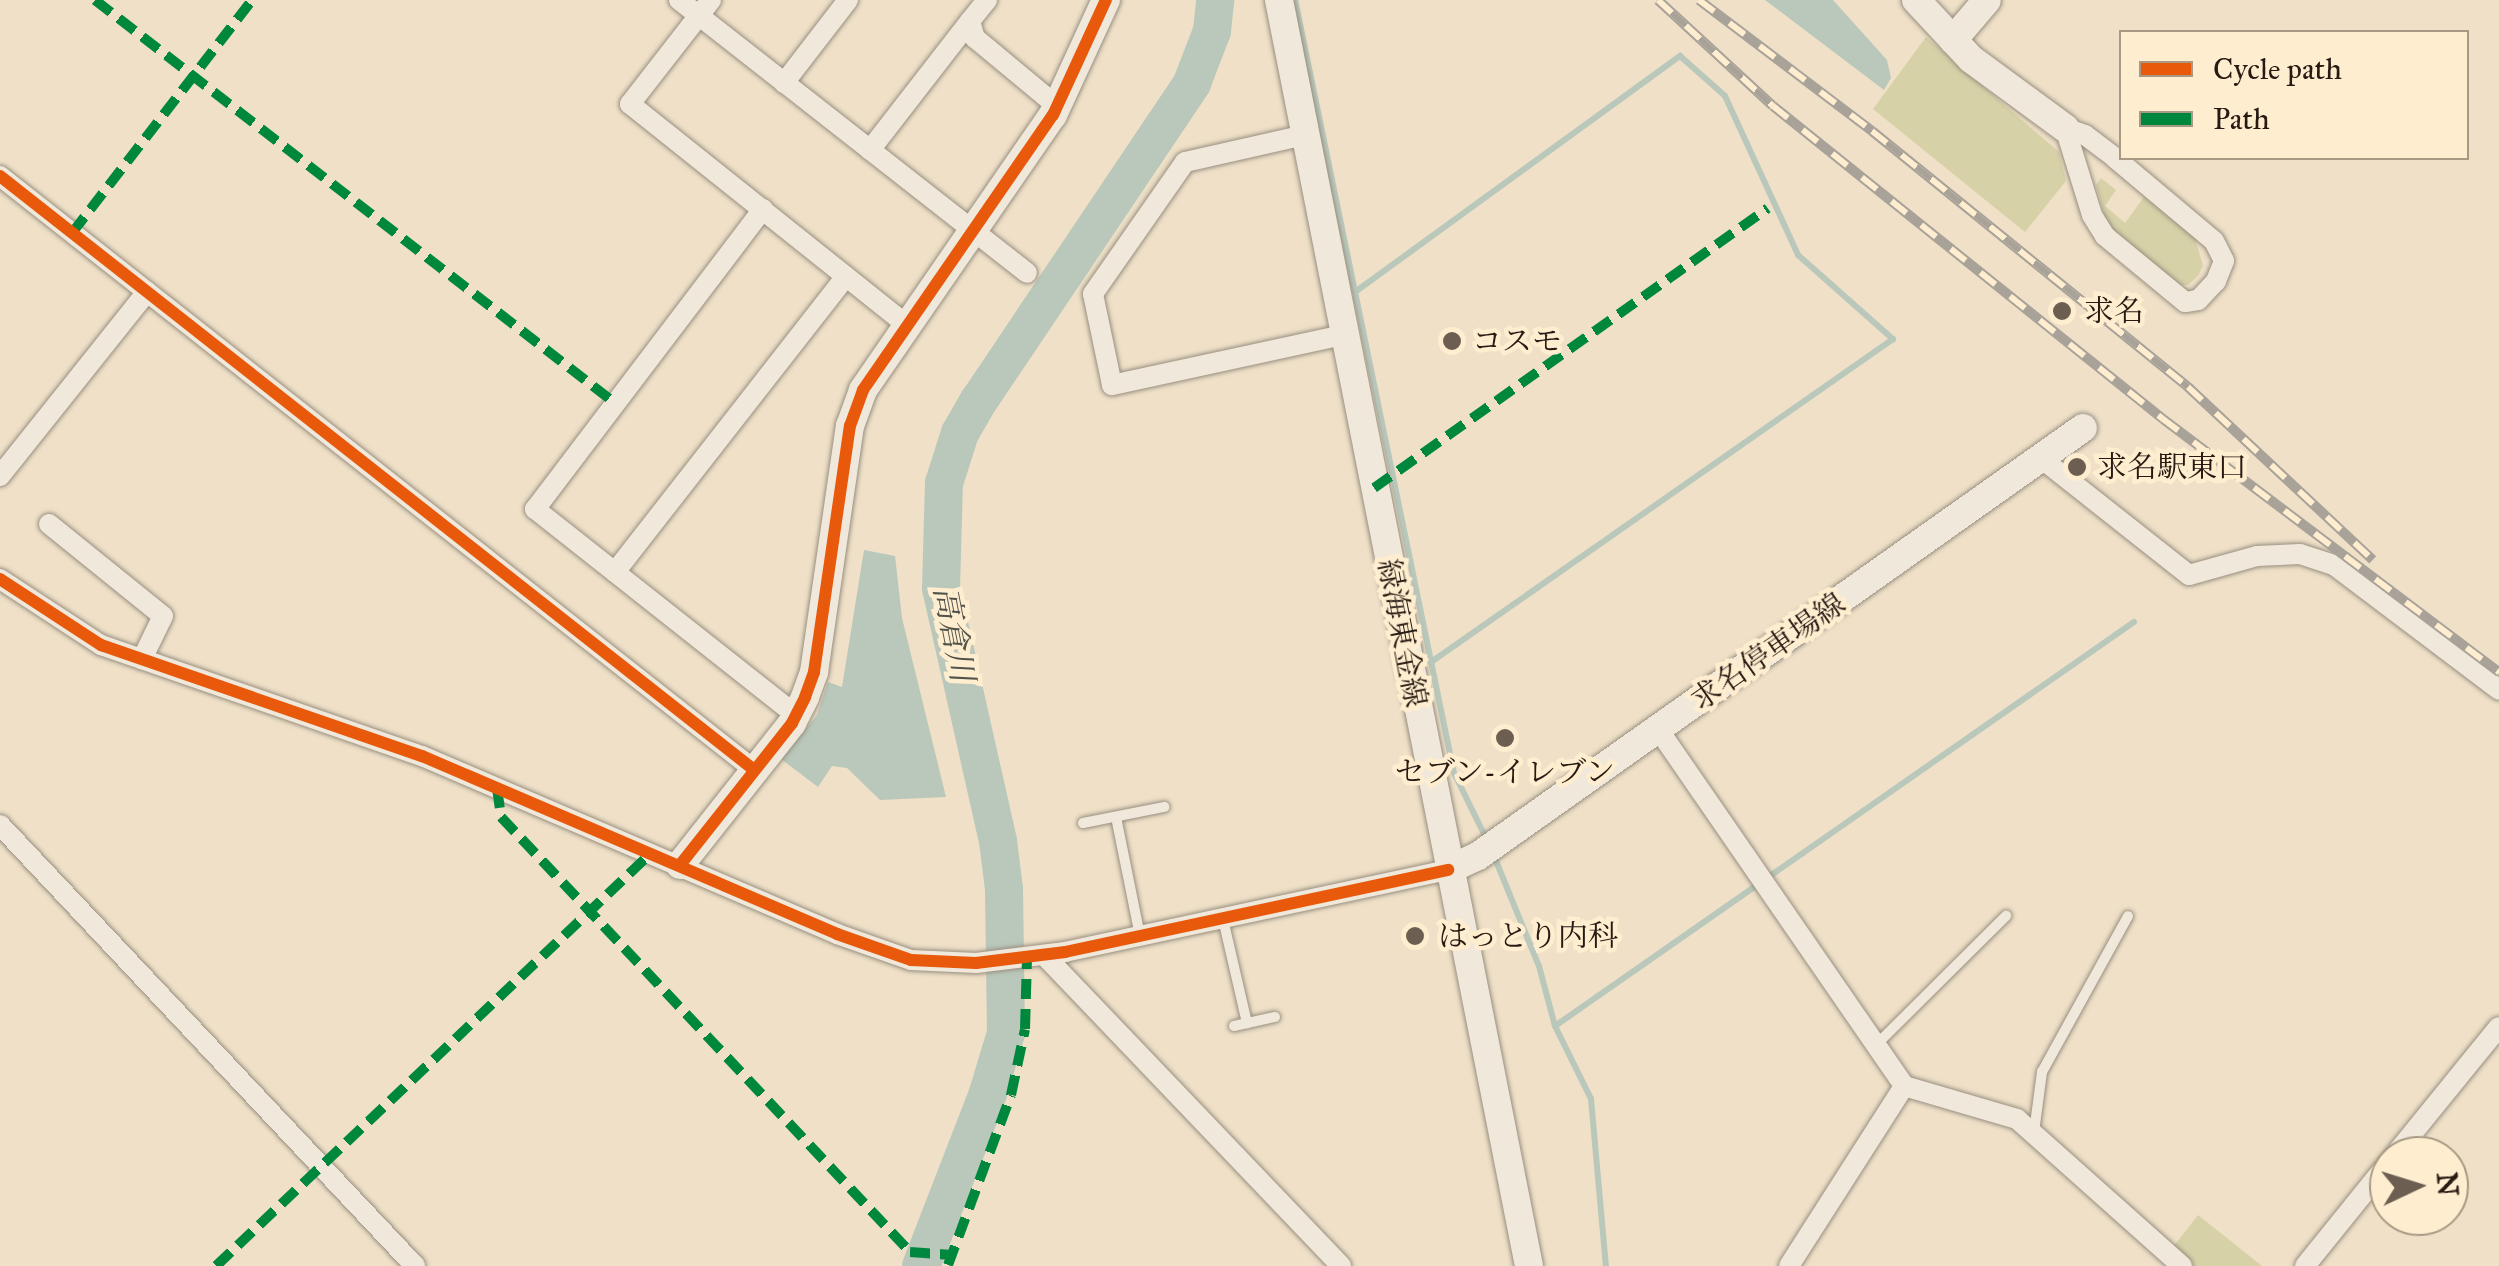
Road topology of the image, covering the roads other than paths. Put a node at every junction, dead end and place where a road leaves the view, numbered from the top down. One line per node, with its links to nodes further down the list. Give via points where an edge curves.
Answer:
1 (679, 0): 8 (street)
2 (848, 0): 11 (street)
3 (987, 0): 9 (street)
4 (1106, 0): 12 (main road)
5 (1279, 0): 14 (main road, 緑海東金線)
6 (1916, 0): 10 (main road)
7 (1986, 0): 10 (main road)
8 (705, 8): 11 (street); 17 (street, via 630,104)
9 (970, 21): 12 (street, via 974,38); 15 (street)
10 (1952, 40): 13 (main road)
11 (784, 83): 15 (street)
12 (1057, 106): 18 (main road)
13 (2065, 128): 13 (street, via 2100,147 2214,240 2224,261 2198,300 2185,302 2105,236)
14 (1305, 135): 23 (main road, 緑海東金線); 23 (street, via 1184,162 1093,294 1112,385)
15 (870, 150): 18 (street)
16 (0, 176): 21 (street)
17 (763, 209): 20 (street); 28 (street, via 535,509)
18 (972, 230): 19 (street); 22 (main road)
19 (1027, 273)
20 (846, 276): 22 (street); 28 (street)
21 (147, 292): 26 (street); 34 (street)
22 (906, 324): 32 (main road, via 872,372 850,426 814,672)
23 (1344, 335): 40 (main road, 緑海東金線)
24 (2084, 428): 25 (main road, 求名停車場線)
25 (2042, 459): 31 (street, via 2188,575 2257,556 2300,554 2334,565); 33 (main road, 求名停車場線)
26 (0, 476)
27 (50, 524): 30 (street, via 163,616)
28 (615, 572): 32 (street)
29 (0, 579): 30 (street, via 66,626)
30 (142, 660): 39 (street, via 422,756)
31 (2499, 690)
32 (796, 715): 34 (main road)
33 (1658, 729): 40 (main road, 求名停車場線, via 1478,856); 50 (street)
34 (753, 769): 39 (main road)
35 (1164, 807): 36 (lane)
36 (1116, 816): 37 (lane); 44 (lane)
37 (1083, 824)
38 (0, 825): 55 (street)
39 (680, 865): 45 (street, via 911,960 976,963)
40 (1448, 870): 43 (street); 57 (main road, 緑海東金線)
41 (2006, 916): 50 (lane)
42 (2128, 916): 52 (lane, via 2042,1072)
43 (1223, 918): 44 (street); 47 (lane)
44 (1140, 936): 45 (street)
45 (1044, 955): 56 (street)
46 (1275, 1017): 47 (lane)
47 (1246, 1024): 48 (lane)
48 (1234, 1026)
49 (2499, 1027): 53 (street)
50 (1874, 1046): 51 (street)
51 (1904, 1086): 52 (street, via 2017,1120); 58 (street)
52 (2034, 1133): 59 (street)
53 (2410, 1136)
54 (2369, 1187): 60 (street)
55 (415, 1266)
56 (1341, 1266)
57 (1529, 1266)
58 (1789, 1266)
59 (2182, 1266)
60 (2305, 1266)

